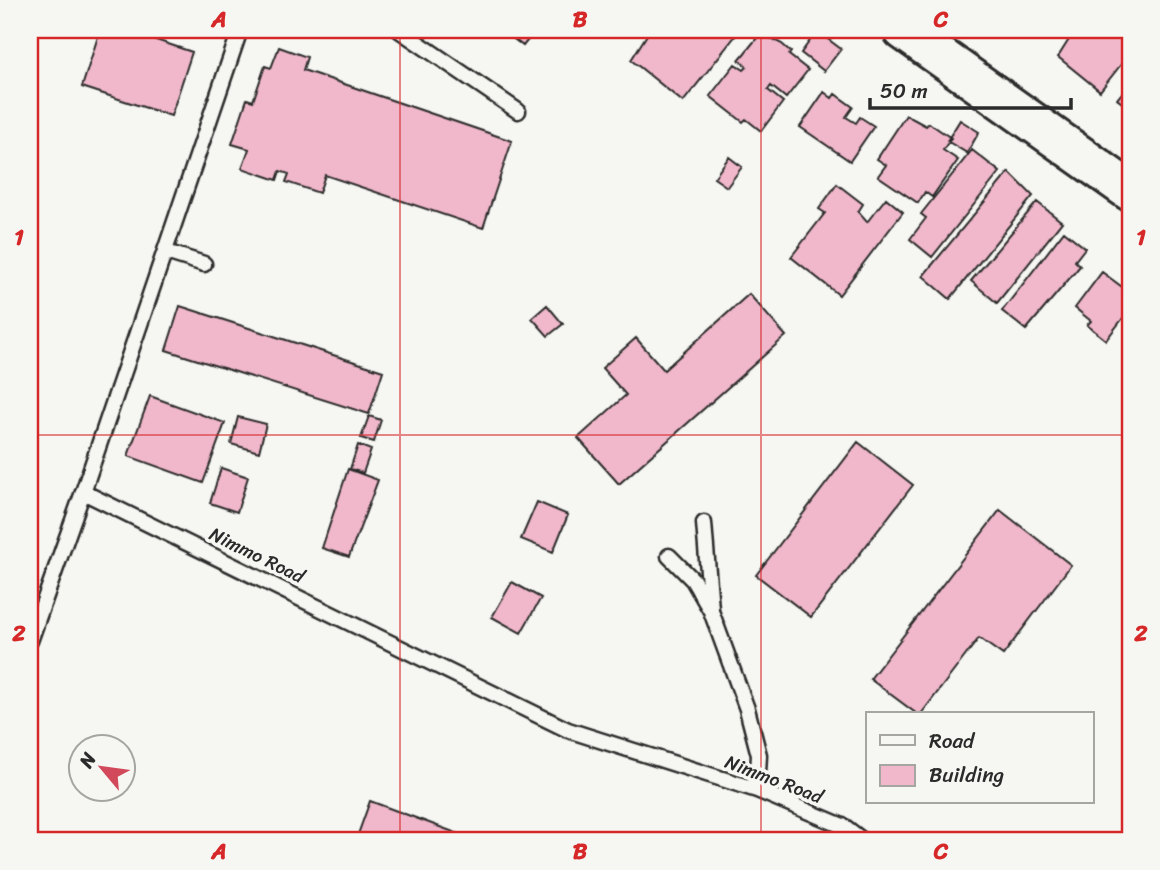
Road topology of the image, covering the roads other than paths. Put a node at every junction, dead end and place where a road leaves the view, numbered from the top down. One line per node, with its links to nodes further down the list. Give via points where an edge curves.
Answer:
1 (240, 30): 6 (lane)
2 (399, 30): 4 (lane)
3 (903, 30): 5 (street)
4 (517, 111)
5 (1130, 191)
6 (166, 252): 7 (lane); 8 (lane)
7 (204, 264)
8 (83, 492): 12 (lane); 13 (lane, Nimmo Road, via 568,730)
9 (704, 523): 11 (lane)
10 (669, 556): 11 (lane, via 693,580)
11 (712, 611): 13 (lane, via 760,755)
12 (30, 641)
13 (757, 790): 14 (lane, Nimmo Road, via 845,827)
14 (862, 840)

